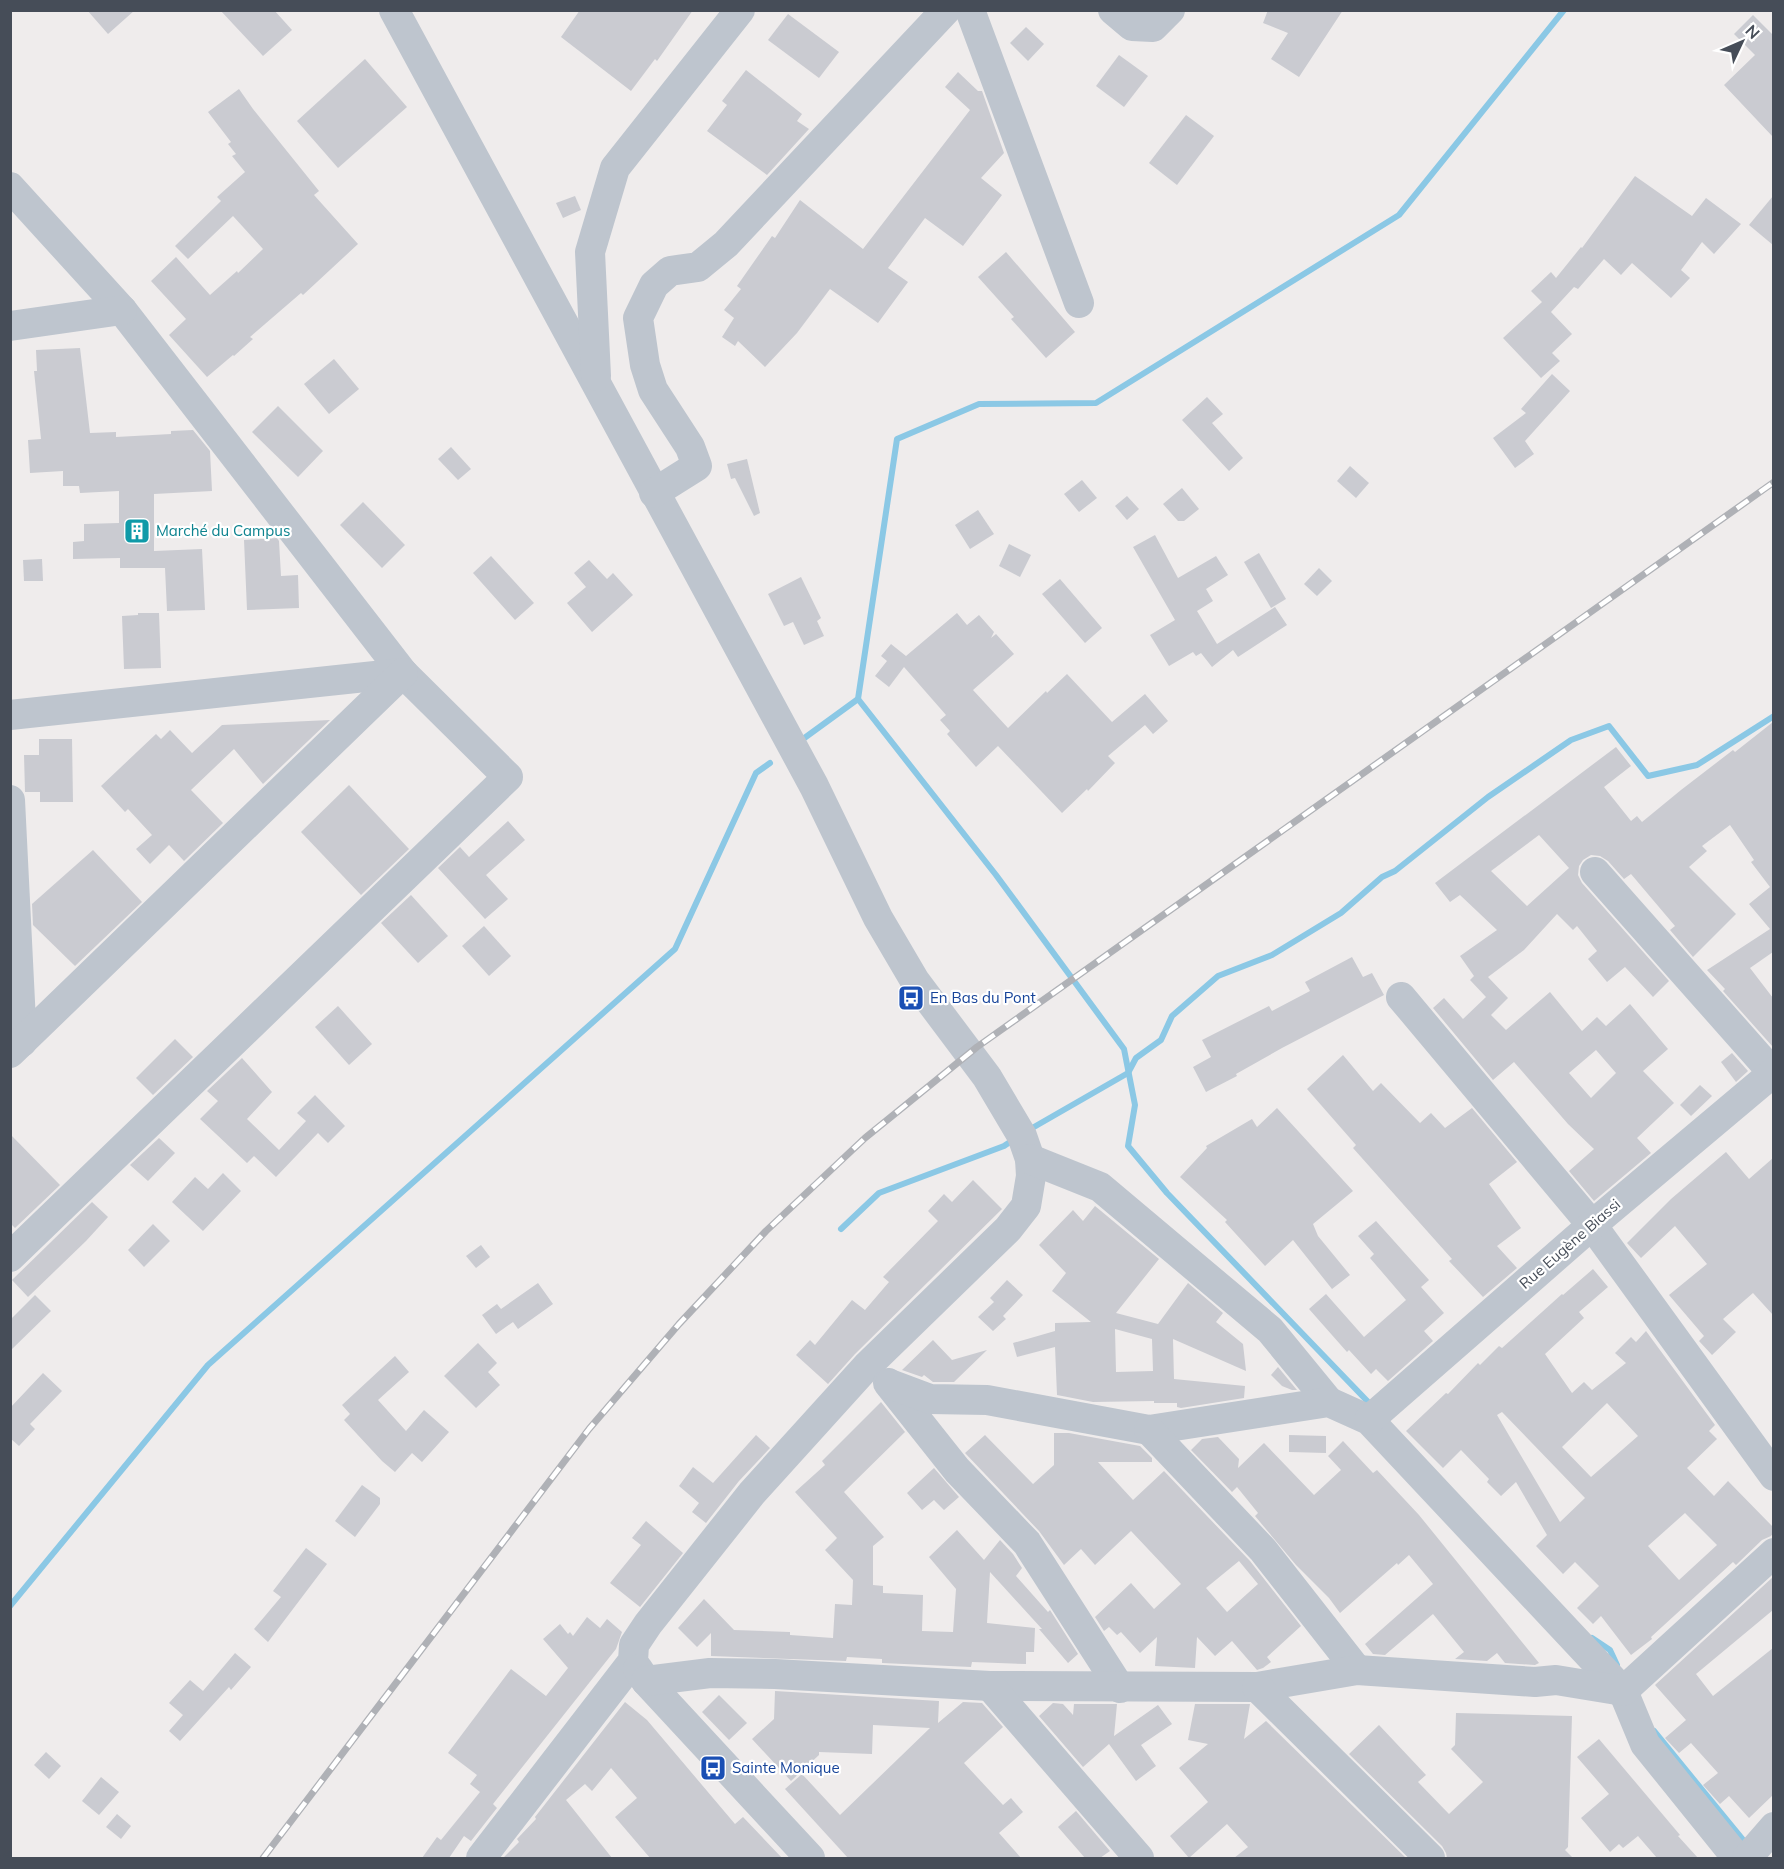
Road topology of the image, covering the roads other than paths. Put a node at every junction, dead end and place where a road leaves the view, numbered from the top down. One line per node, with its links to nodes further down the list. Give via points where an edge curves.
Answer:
1 (394, 10): 11 (street)
2 (740, 10): 11 (street, via 615,168 590,252)
3 (946, 10): 12 (street, via 726,244 698,267 670,272 654,285 638,318 645,365 653,390 690,447 697,466)
4 (970, 10): 8 (street)
5 (1113, 10): 6 (street, via 1132,26 1153,27)
6 (1170, 10)
7 (10, 187): 9 (street)
8 (1079, 303)
9 (122, 310): 10 (street); 13 (street)
10 (10, 326)
11 (596, 382): 12 (street)
12 (654, 493): 20 (street, via 814,786 878,918 915,981 1001,1099)
13 (403, 673): 14 (street); 18 (street); 22 (street, via 508,777)
14 (10, 716)
15 (10, 800): 18 (street)
16 (1595, 872): 19 (street)
17 (1401, 998): 21 (street)
18 (16, 1047)
19 (1773, 1073): 21 (street, Rue Eugène Biassi)
20 (1030, 1159): 23 (street, via 1026,1206); 24 (street, via 1100,1187 1270,1330)
21 (1592, 1225): 25 (street, Rue Eugène Biassi); 27 (street)
22 (10, 1257)
23 (878, 1375): 26 (street, via 930,1399 987,1400); 30 (street, via 752,1493 634,1645); 33 (street, via 957,1470 1027,1543)
24 (1329, 1402): 25 (street); 26 (street)
25 (1369, 1420): 34 (street)
26 (1149, 1430): 29 (street, via 1263,1550)
27 (1773, 1476)
28 (1773, 1553): 34 (street)
29 (1357, 1670): 32 (street); 34 (street, via 1535,1682 1556,1680)
30 (639, 1671): 31 (street); 36 (street); 37 (street)
31 (990, 1686): 33 (street); 38 (street)
32 (1257, 1687): 33 (street); 39 (street)
33 (1120, 1688)
34 (1623, 1691): 40 (street, via 1645,1744)
35 (1773, 1827): 41 (street)
36 (800, 1856)
37 (481, 1858)
38 (1139, 1858)
39 (1430, 1858)
40 (1737, 1858)
41 (1747, 1858)

